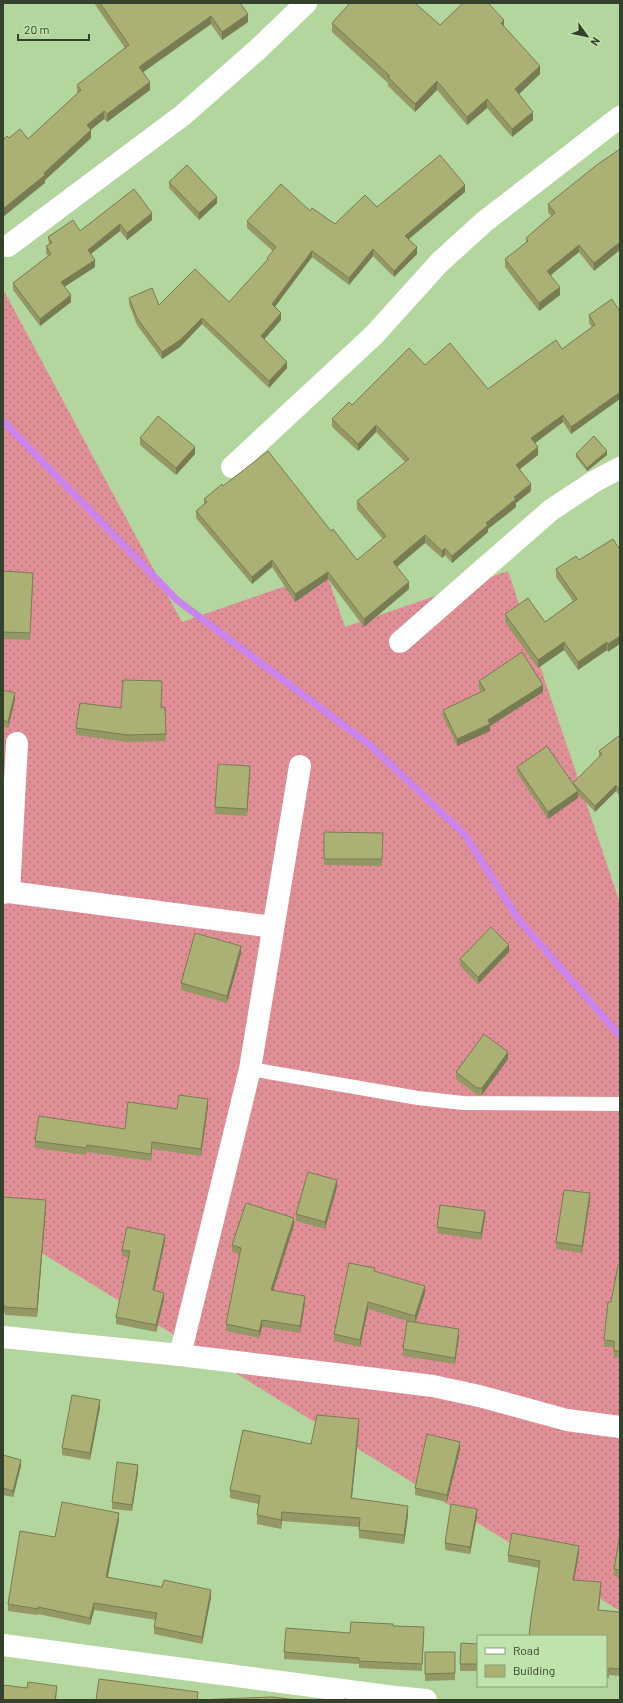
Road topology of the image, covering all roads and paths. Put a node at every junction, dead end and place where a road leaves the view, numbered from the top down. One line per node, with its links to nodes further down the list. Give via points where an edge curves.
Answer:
1 (306, 3): 3 (street, via 183,115)
2 (620, 117): 4 (street, via 478,227 439,262 374,335)
3 (8, 246)
4 (232, 467)
5 (620, 468): 6 (street, via 595,481 552,510)
6 (400, 642)
7 (17, 743): 9 (street)
8 (300, 766): 10 (street)
9 (6, 892): 10 (street)
10 (273, 927): 11 (street)
11 (250, 1069): 12 (lane, via 418,1098 463,1103); 14 (street)
12 (620, 1104)
13 (3, 1337): 14 (street)
14 (180, 1355): 15 (street, via 433,1386 567,1420)
15 (620, 1427)
16 (3, 1645): 17 (street)
17 (426, 1700)

